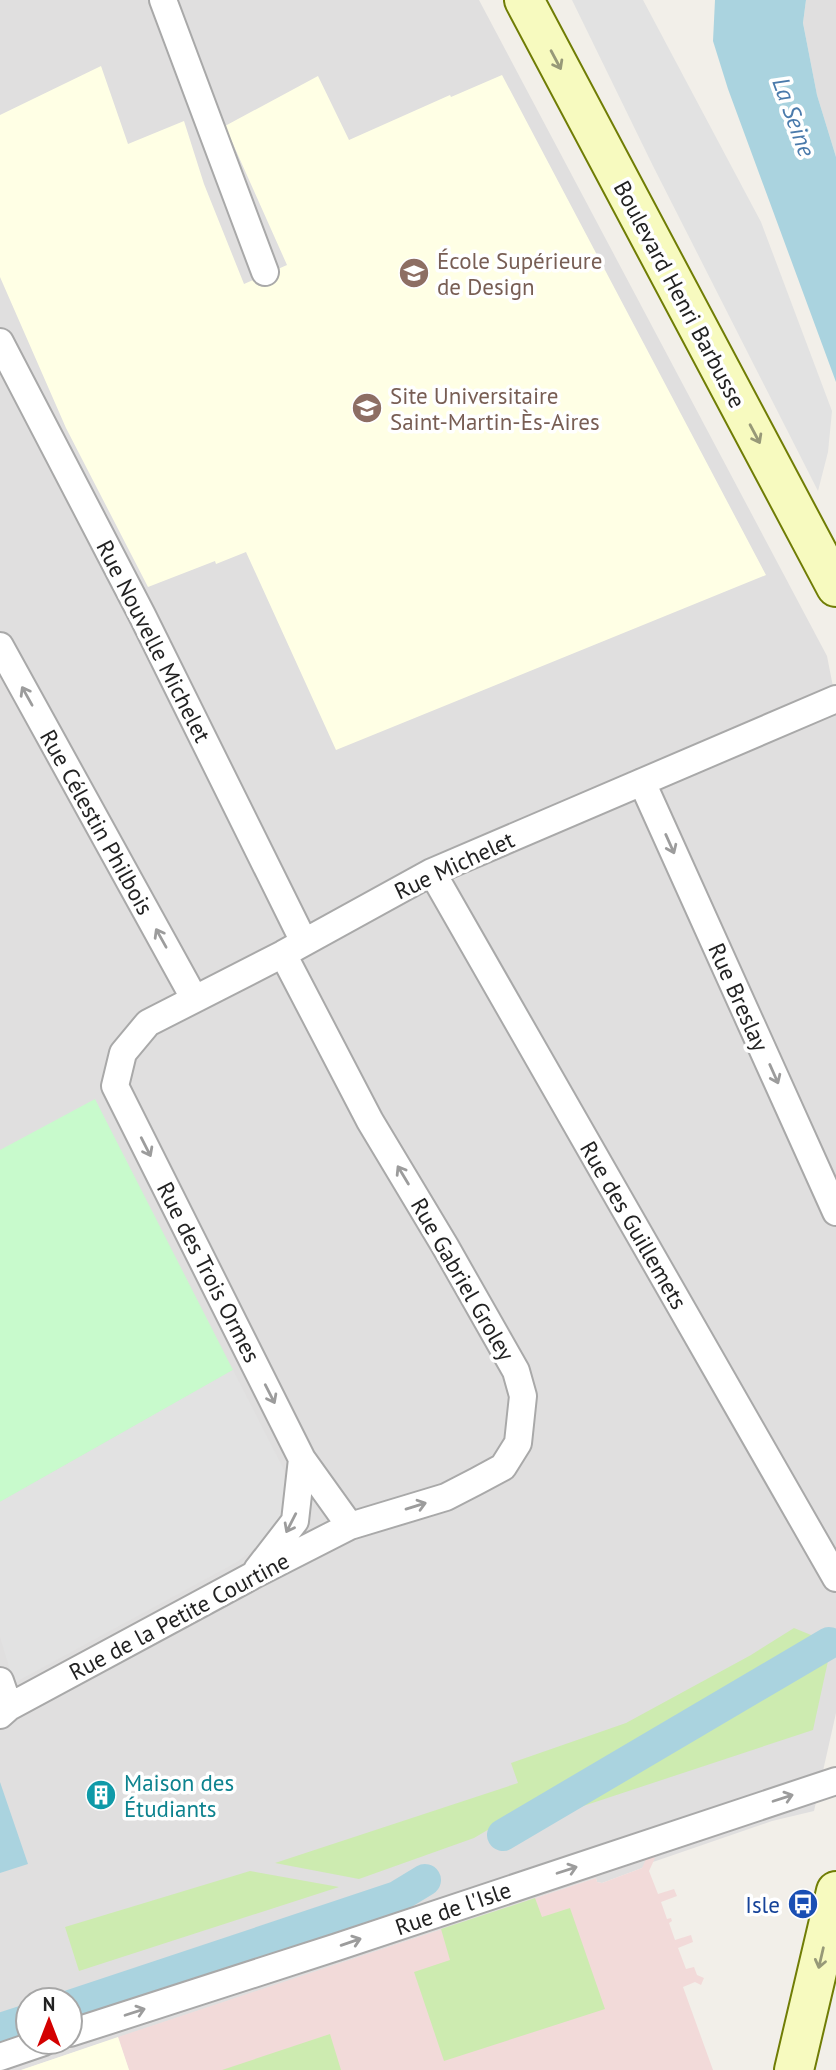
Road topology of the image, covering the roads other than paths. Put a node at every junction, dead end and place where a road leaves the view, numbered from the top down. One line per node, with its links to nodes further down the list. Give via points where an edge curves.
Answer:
1 (163, 0): 3 (street)
2 (524, 0): 5 (main road, Boulevard Henri Barbusse, one-way to 5)
3 (265, 272)
4 (0, 342): 10 (street, Rue Nouvelle Michelet, via 142,615)
5 (836, 587)
6 (0, 646): 11 (street, Rue Célestin Philbois, one-way to 6)
7 (836, 699): 8 (street, Rue Michelet)
8 (642, 782): 9 (street, Rue Michelet); 13 (street, Rue Breslay, one-way to 13)
9 (432, 872): 10 (street, Rue Michelet); 17 (street, Rue des Guillemets)
10 (293, 948): 11 (street, Rue Michelet); 15 (street, Rue Gabriel Groley, one-way to 10, via 446,1497 503,1467 518,1443 523,1396 516,1371 446,1245 370,1121)
11 (194, 998): 12 (street, Rue Michelet, via 148,1023 122,1053)
12 (116, 1086): 14 (street, Rue des Trois Ormes, one-way to 14)
13 (836, 1212)
14 (302, 1459): 15 (street, Rue des Trois Ormes); 16 (street, one-way to 16, via 295,1521)
15 (350, 1526): 16 (street, Rue de la Petite Courtine)
16 (252, 1576): 19 (street, Rue de la Petite Courtine)
17 (836, 1578)
18 (0, 1681): 19 (street)
19 (4, 1711)
20 (836, 1781): 22 (street, Rue de l'Isle, one-way to 20)
21 (836, 1891): 23 (main road, one-way to 23)
22 (84, 2028)
23 (794, 2070)

